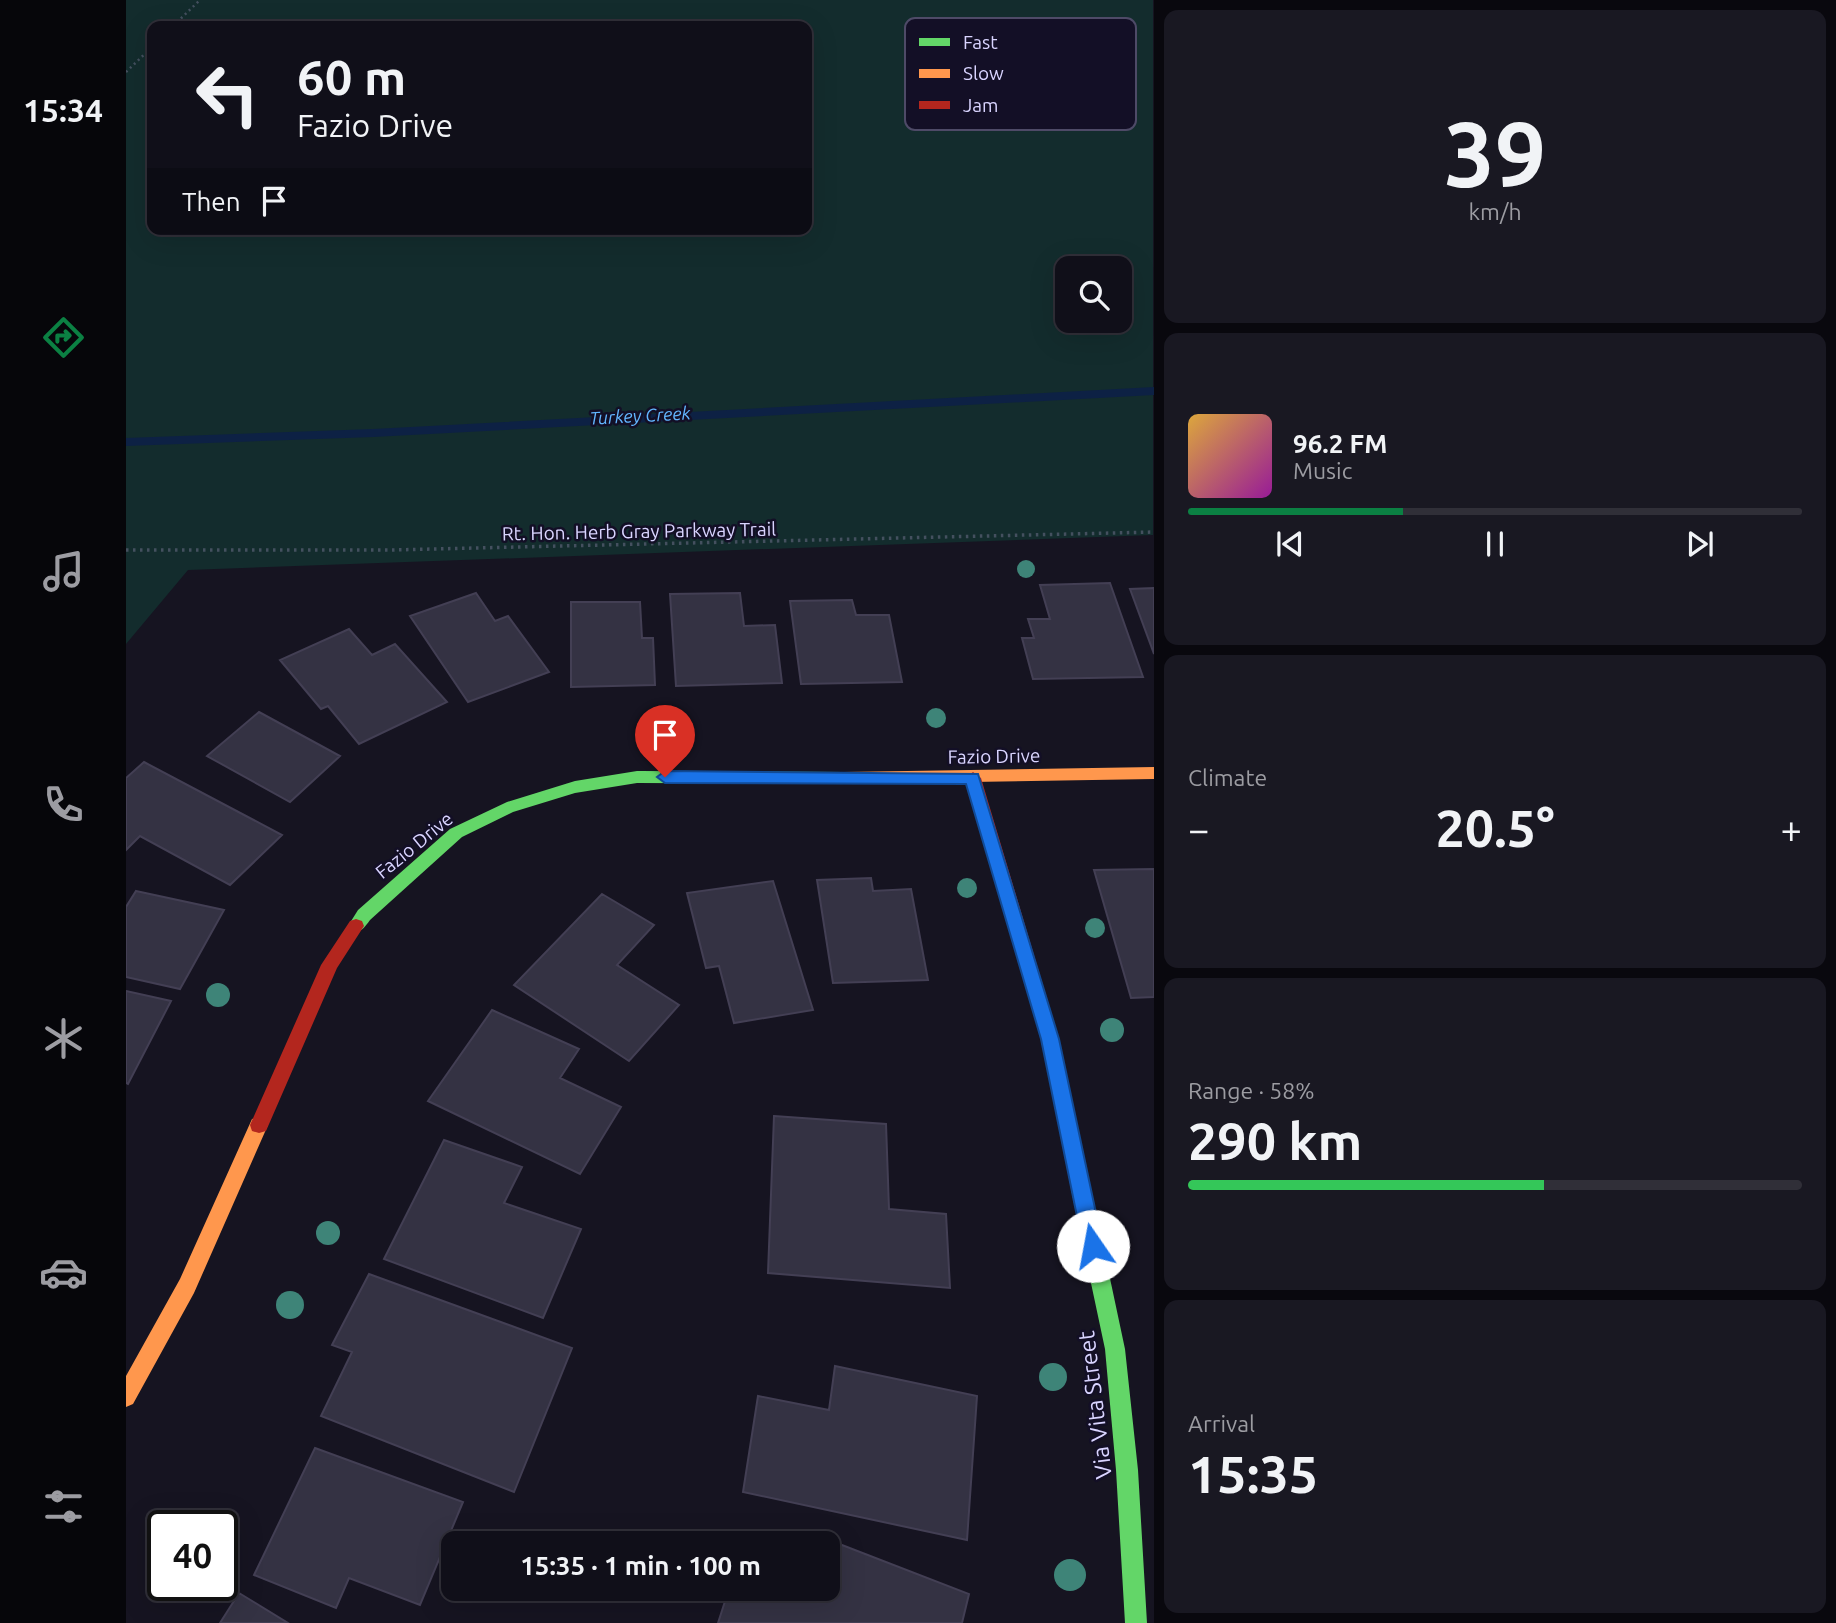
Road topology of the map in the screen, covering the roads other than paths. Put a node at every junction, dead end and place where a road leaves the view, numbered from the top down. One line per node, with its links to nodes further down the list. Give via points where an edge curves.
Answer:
1 (1153, 773): 2 (street, Fazio Drive)
2 (972, 778): 3 (street, Fazio Drive, via 637,777 575,787 507,808 456,833 364,915 330,965 187,1286); 4 (street, Via Vita Street, via 1050,1039 1115,1349)
3 (126, 1397)
4 (1136, 1623)

